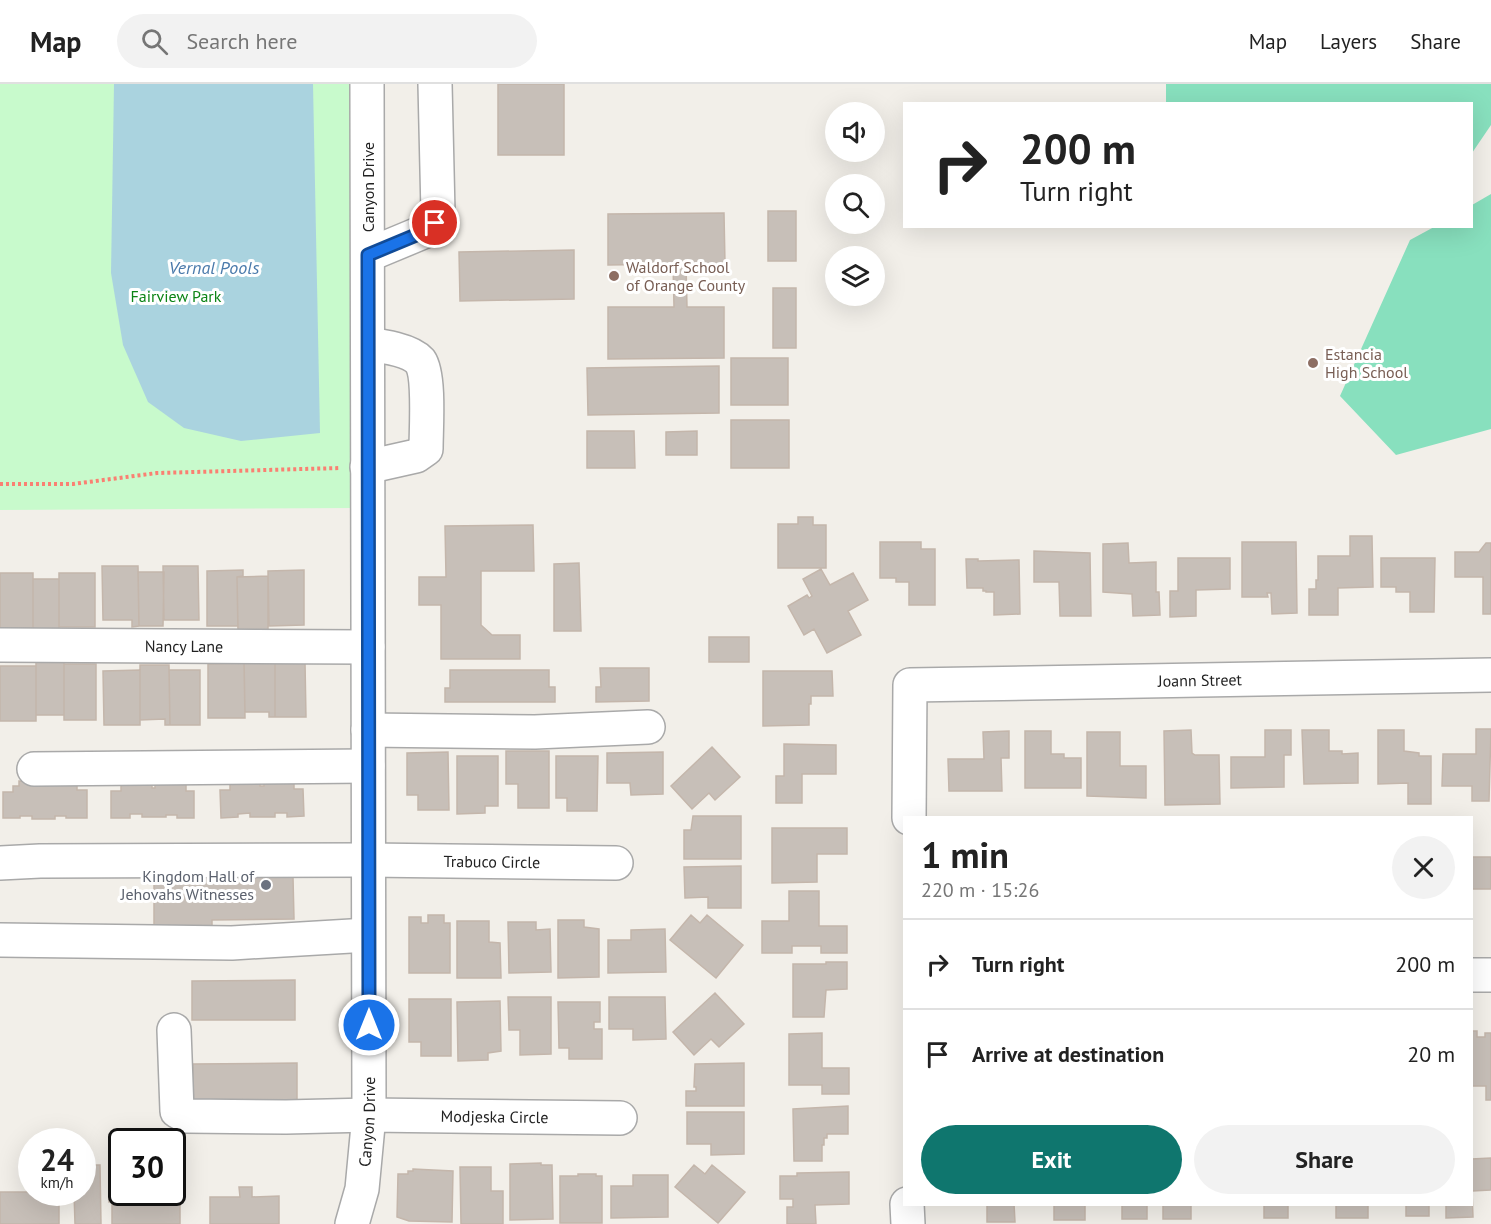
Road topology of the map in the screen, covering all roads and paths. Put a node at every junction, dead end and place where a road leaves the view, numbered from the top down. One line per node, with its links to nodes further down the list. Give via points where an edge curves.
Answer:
1 (367, 84): 3 (street, Canyon Drive)
2 (435, 84): 3 (street, via 435,223 428,230)
3 (368, 255): 4 (street, Canyon Drive)
4 (368, 344): 5 (street, Canyon Drive); 5 (street, via 391,347 419,360 426,374 426,448 416,456)
5 (367, 467): 6 (path, via 157,473 73,484); 8 (street, Canyon Drive)
6 (0, 484)
7 (0, 645): 8 (street, Nancy Lane)
8 (368, 647): 11 (street, Canyon Drive)
9 (1491, 675): 14 (street, Joann Street, via 910,685)
10 (648, 727): 11 (street, via 535,732)
11 (368, 730): 12 (street, Canyon Drive)
12 (368, 765): 13 (street); 15 (street, Canyon Drive)
13 (33, 768)
14 (909, 816)
15 (368, 860): 16 (street, Trabuco Circle); 17 (street, Trabuco Circle); 18 (street, Canyon Drive)
16 (616, 863)
17 (0, 864)
18 (368, 935): 19 (street, via 232,943); 23 (street, Canyon Drive)
19 (0, 940)
20 (1473, 975): 21 (street)
21 (1491, 975)
22 (174, 1030): 23 (street, Modjeska Circle, via 177,1111 186,1116)
23 (369, 1115): 24 (street, Modjeska Circle); 26 (street, Canyon Drive, via 362,1189)
24 (620, 1118)
25 (908, 1206): 27 (street)
26 (352, 1224)
27 (908, 1224)

